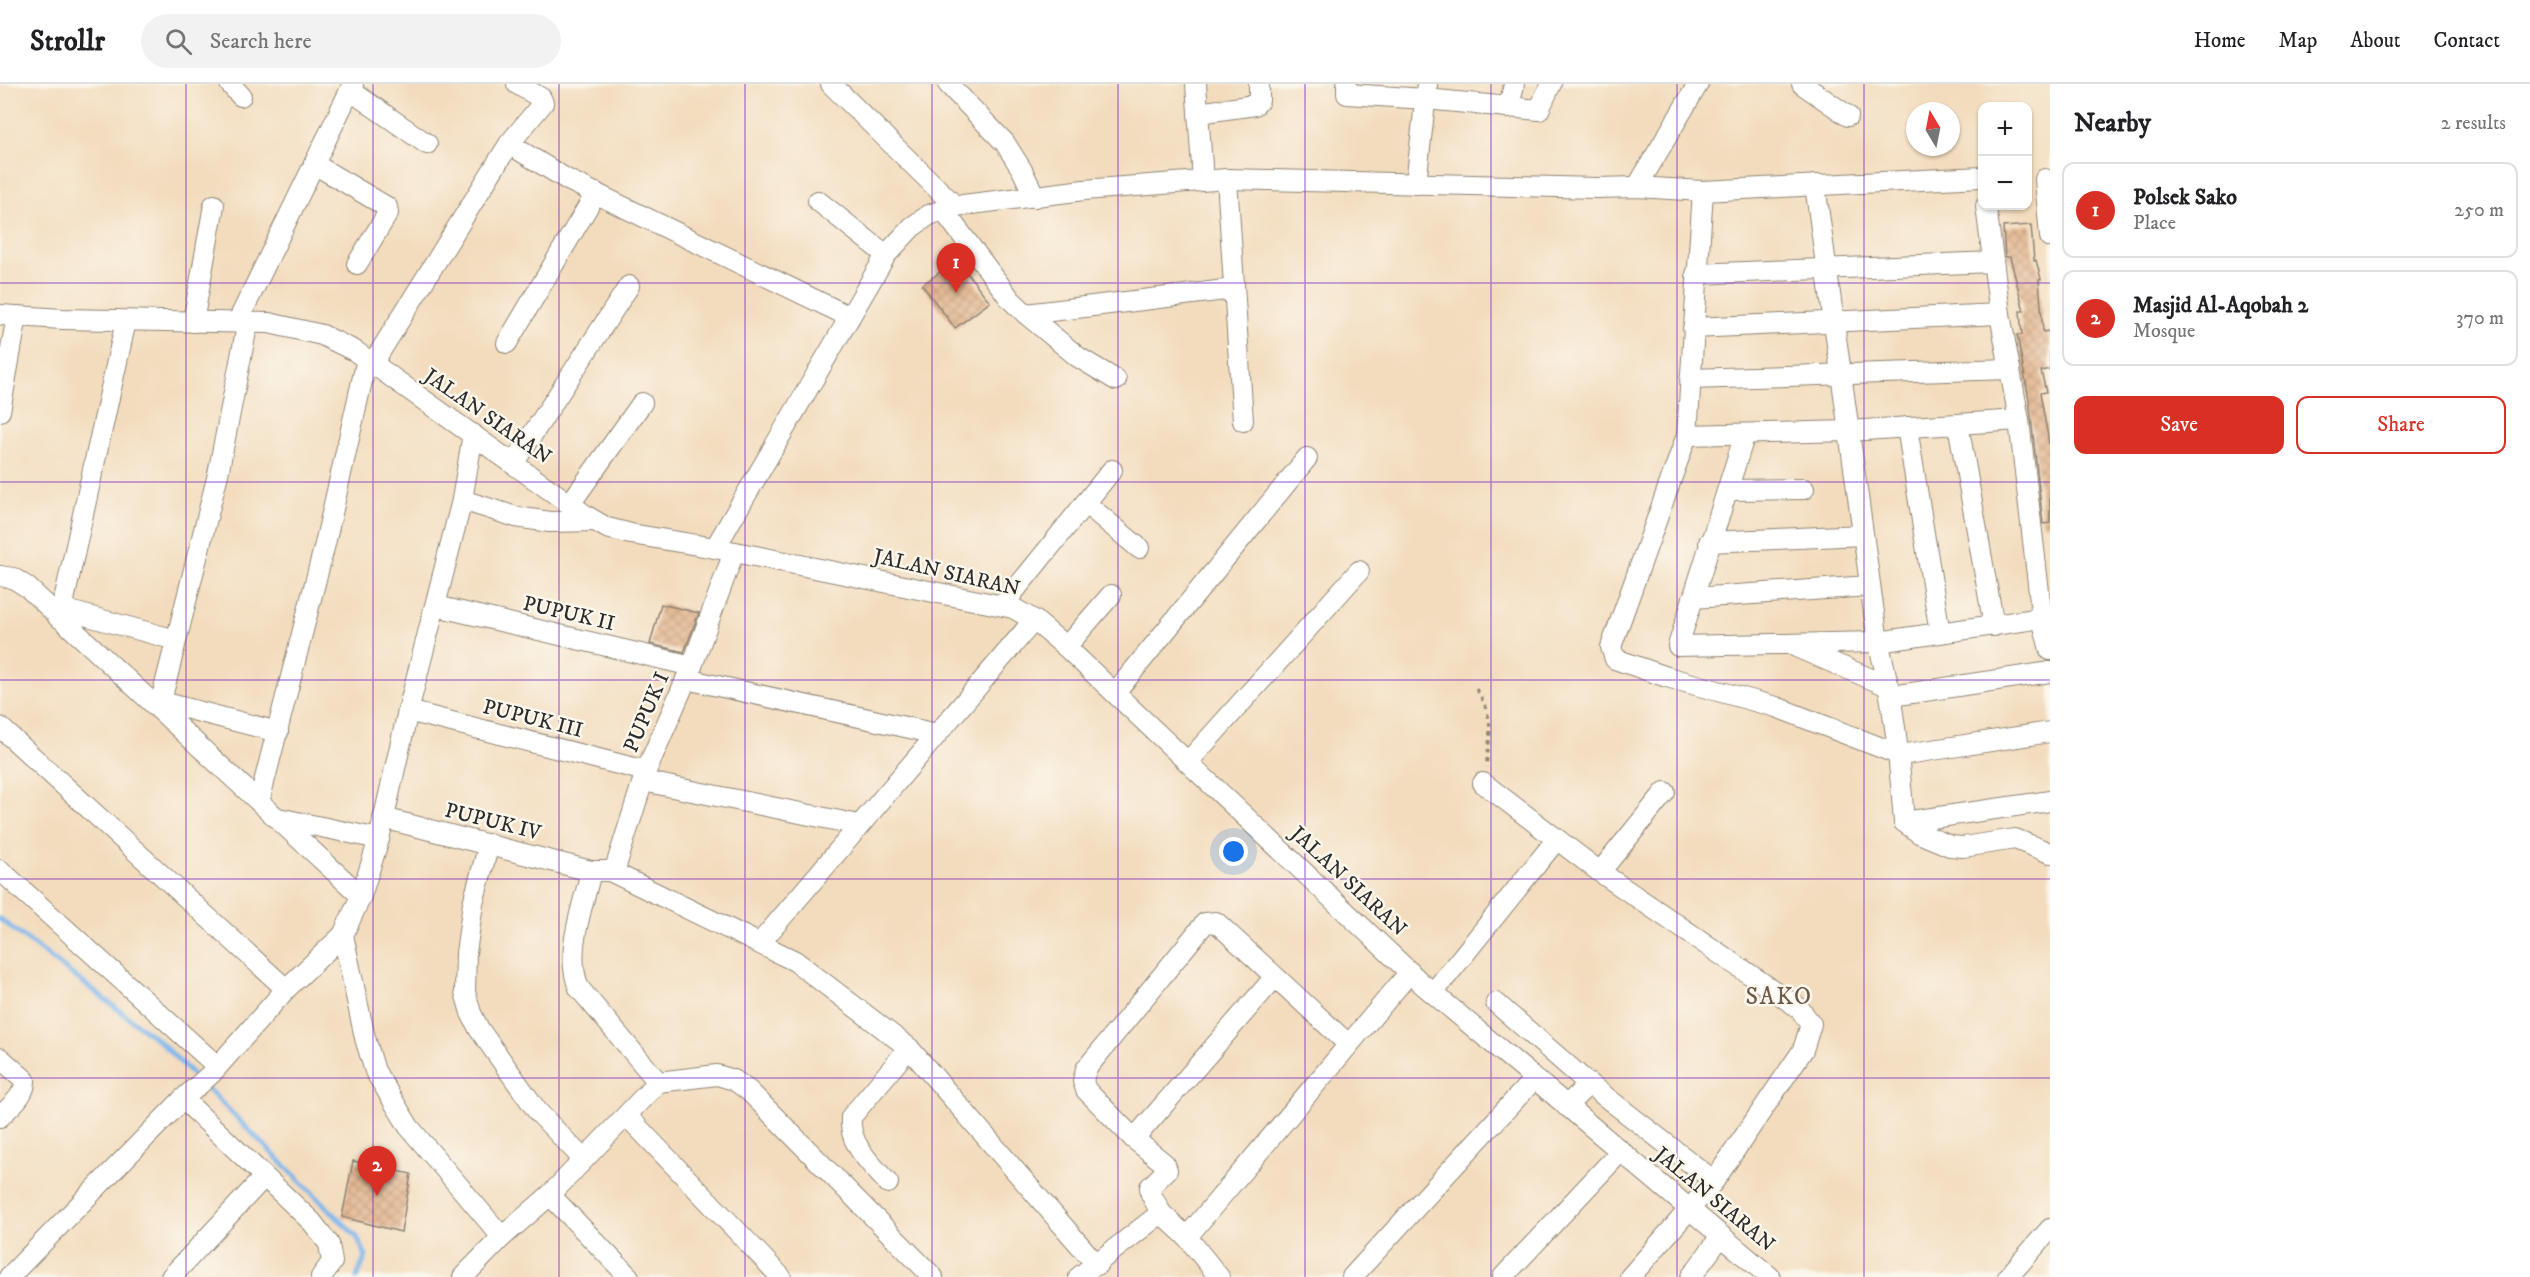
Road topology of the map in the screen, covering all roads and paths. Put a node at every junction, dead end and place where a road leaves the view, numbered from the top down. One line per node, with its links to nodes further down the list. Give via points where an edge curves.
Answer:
1 (517, 84): 17 (street, via 543,101)
2 (948, 84): 28 (street, via 1005,143)
3 (1196, 84): 14 (street)
4 (1259, 84): 14 (street, via 1259,101 1255,105)
5 (1347, 84): 12 (street, via 1347,94)
6 (1514, 84): 13 (street)
7 (1551, 84): 13 (street, via 1539,111)
8 (1698, 84): 25 (street)
9 (1802, 84): 15 (street)
10 (836, 86): 31 (street)
11 (352, 87): 16 (street); 18 (street)
12 (1427, 92): 13 (street); 23 (street)
13 (1509, 108)
14 (1198, 113): 22 (street)
15 (1848, 116)
16 (427, 144)
17 (509, 144): 27 (street); 51 (street)
18 (314, 164): 36 (street, via 387,207 388,213); 46 (street)
19 (1978, 178): 24 (street)
20 (1227, 179): 22 (street); 23 (street); 40 (street)
21 (2041, 179): 33 (street)
22 (1203, 180): 28 (street)
23 (1416, 184): 25 (street)
24 (1815, 185): 26 (street); 37 (street)
25 (1637, 187): 26 (street)
26 (1703, 191): 38 (street)
27 (596, 193): 44 (street); 50 (street)
28 (1035, 197): 31 (street)
29 (818, 201): 34 (street)
30 (214, 206): 47 (street)
31 (949, 208): 34 (street, PUPUK I, via 912,227); 41 (street, via 1011,300)
32 (1986, 210): 35 (street)
33 (2050, 237)
34 (886, 255): 44 (street, PUPUK I)
35 (1993, 262): 37 (street); 42 (street)
36 (357, 264)
37 (1827, 268): 38 (street); 48 (street)
38 (1696, 274): 49 (street)
39 (629, 286): 67 (street)
40 (1234, 289): 41 (street); 59 (street)
41 (1026, 314): 55 (street, via 1078,357)
42 (2000, 314): 48 (street); 52 (street)
43 (8, 316): 45 (street, JALAN SIARAN); 57 (street)
44 (850, 317): 78 (street, PUPUK I)
45 (126, 321): 47 (street, JALAN SIARAN); 86 (street)
46 (243, 321): 47 (street, JALAN SIARAN); 51 (street, JALAN SIARAN, via 295,327 322,335); 91 (street, via 218,474)
47 (194, 322)
48 (1834, 322): 49 (street); 53 (street)
49 (1693, 328): 54 (street)
50 (507, 343)
51 (370, 361): 63 (street, JALAN SIARAN); 106 (street)
52 (2010, 369): 53 (street); 58 (street)
53 (1841, 373): 54 (street); 62 (street)
54 (1690, 379): 65 (street)
55 (1116, 380)
56 (642, 403): 73 (street)
57 (0, 411)
58 (2019, 420): 60 (street); 87 (street)
59 (1243, 421)
60 (1958, 424): 61 (street); 89 (street)
61 (1907, 427): 62 (street); 90 (street)
62 (1849, 431): 64 (street); 75 (street)
63 (473, 434): 67 (street, JALAN SIARAN); 71 (street)
64 (1745, 434): 65 (street); 70 (street)
65 (1687, 435): 99 (street, via 1611,647 1615,659)
66 (1307, 458): 102 (street)
67 (513, 464): 73 (street, JALAN SIARAN)
68 (1112, 470): 72 (street)
69 (1804, 489): 70 (street)
70 (1729, 490): 76 (street)
71 (462, 500): 74 (street, via 516,517 550,522); 85 (street)
72 (1085, 503): 77 (street); 84 (street)
73 (570, 504): 74 (street, JALAN SIARAN)
74 (594, 521): 78 (street, JALAN SIARAN, via 631,534)
75 (1863, 535): 76 (street); 81 (street)
76 (1709, 542): 83 (street)
77 (1138, 548)
78 (724, 550): 84 (street, JALAN SIARAN); 97 (street, PUPUK I)
79 (1359, 571): 110 (street)
80 (0, 576): 86 (street, via 27,587)
81 (1870, 586): 83 (street); 92 (street)
82 (1111, 595): 95 (street)
83 (1693, 598): 94 (street)
84 (1003, 605): 88 (street, JALAN SIARAN)
85 (436, 606): 97 (street, PUPUK II); 104 (street)
86 (60, 613): 91 (street); 103 (street)
87 (2042, 618): 89 (street); 96 (street)
88 (1034, 620): 95 (street, JALAN SIARAN); 108 (street)
89 (1994, 626): 90 (street)
90 (1940, 633): 92 (street)
91 (176, 640): 103 (street)
92 (1878, 642): 93 (street); 101 (street)
93 (1791, 645): 94 (street); 101 (street)
94 (1678, 646): 99 (street)
95 (1066, 647): 102 (street, JALAN SIARAN)
96 (2050, 650)
97 (689, 672): 108 (street, PUPUK II); 111 (street, PUPUK I)
98 (2050, 672): 101 (street)
99 (1667, 677): 109 (street, via 1776,707)
100 (1476, 689): 112 (path, via 1490,718)
101 (1891, 692): 109 (street)
102 (1115, 693): 110 (street, JALAN SIARAN)
103 (160, 706): 106 (street); 115 (street)
104 (408, 711): 111 (street, PUPUK III); 117 (street)
105 (0, 727): 132 (street)
106 (278, 732): 115 (street)
107 (2050, 732): 109 (street)
108 (936, 734): 119 (street)
109 (1900, 755): 118 (street)
110 (1188, 762): 130 (street, JALAN SIARAN)
111 (645, 776): 119 (street, PUPUK III); 125 (street, PUPUK I, via 616,866)
112 (1483, 783): 121 (street)
113 (1665, 792): 126 (street)
114 (2050, 801): 118 (street)
115 (259, 802): 116 (street)
116 (276, 818): 120 (street); 127 (street)
117 (383, 818): 120 (street); 122 (street, PUPUK IV)
118 (1904, 822): 123 (street, via 1950,846 1963,848 2016,839)
119 (859, 825): 129 (street)
120 (379, 839): 127 (street)
121 (1557, 839): 126 (street); 133 (street)
122 (489, 843): 125 (street, PUPUK IV); 150 (street, via 473,903 466,953 465,992 471,1013 538,1112)
123 (2050, 853)
124 (0, 870): 140 (street)
125 (600, 871): 129 (street, PUPUK IV); 142 (street, PUPUK I, via 573,954 573,974 579,988)
126 (1600, 872): 152 (street, via 1799,1008 1811,1024 1803,1050)
127 (361, 896): 128 (street)
128 (344, 935): 132 (street); 160 (street, via 375,1071 409,1126)
129 (760, 944): 138 (street, PUPUK IV, via 795,961)
130 (1410, 972): 133 (street, JALAN SIARAN); 136 (street)
131 (1274, 978): 136 (street); 148 (street); 148 (street, via 1216,922 1205,923 1086,1069 1086,1090)
132 (286, 988): 140 (street)
133 (1433, 993): 137 (street, JALAN SIARAN)
134 (1496, 1003): 135 (street)
135 (1515, 1019): 137 (street); 143 (street)
136 (1348, 1044): 158 (street)
137 (1494, 1045): 141 (street, JALAN SIARAN)
138 (909, 1048): 153 (street, via 850,1117 852,1136 868,1162); 161 (street, PUPUK IV)
139 (0, 1058): 146 (street, via 25,1080 24,1091)
140 (214, 1069): 144 (street)
141 (1534, 1079): 145 (street, JALAN SIARAN); 170 (street)
142 (658, 1082): 147 (street); 168 (street, via 717,1075 734,1080)
143 (1589, 1084): 145 (street); 152 (street)
144 (187, 1095): 151 (street); 163 (street)
145 (1566, 1106): 149 (street, JALAN SIARAN)
146 (0, 1116)
147 (627, 1116): 150 (street); 167 (street)
148 (1134, 1139): 156 (street, via 1165,1164 1167,1170 1150,1187)
149 (1621, 1151): 155 (street, JALAN SIARAN); 171 (street)
150 (583, 1160): 154 (street)
151 (264, 1177): 164 (street); 165 (street, via 312,1222 329,1244 332,1262)
152 (1714, 1181): 155 (street)
153 (888, 1183)
154 (549, 1195): 160 (street); 166 (street)
155 (1690, 1208): 159 (street, JALAN SIARAN); 172 (street)
156 (1161, 1213): 158 (street); 161 (street)
157 (2050, 1229): 175 (street)
158 (1188, 1236): 169 (street)
159 (1721, 1236): 173 (street); 174 (street, JALAN SIARAN)
160 (502, 1237): 162 (street)
161 (1090, 1272)
162 (470, 1275)
163 (9, 1277)
164 (171, 1277)
165 (321, 1277)
166 (629, 1277)
167 (781, 1277)
168 (933, 1277)
169 (1219, 1277)
170 (1352, 1277)
171 (1503, 1277)
172 (1630, 1277)
173 (1691, 1277)
174 (1770, 1277)
175 (2008, 1277)

